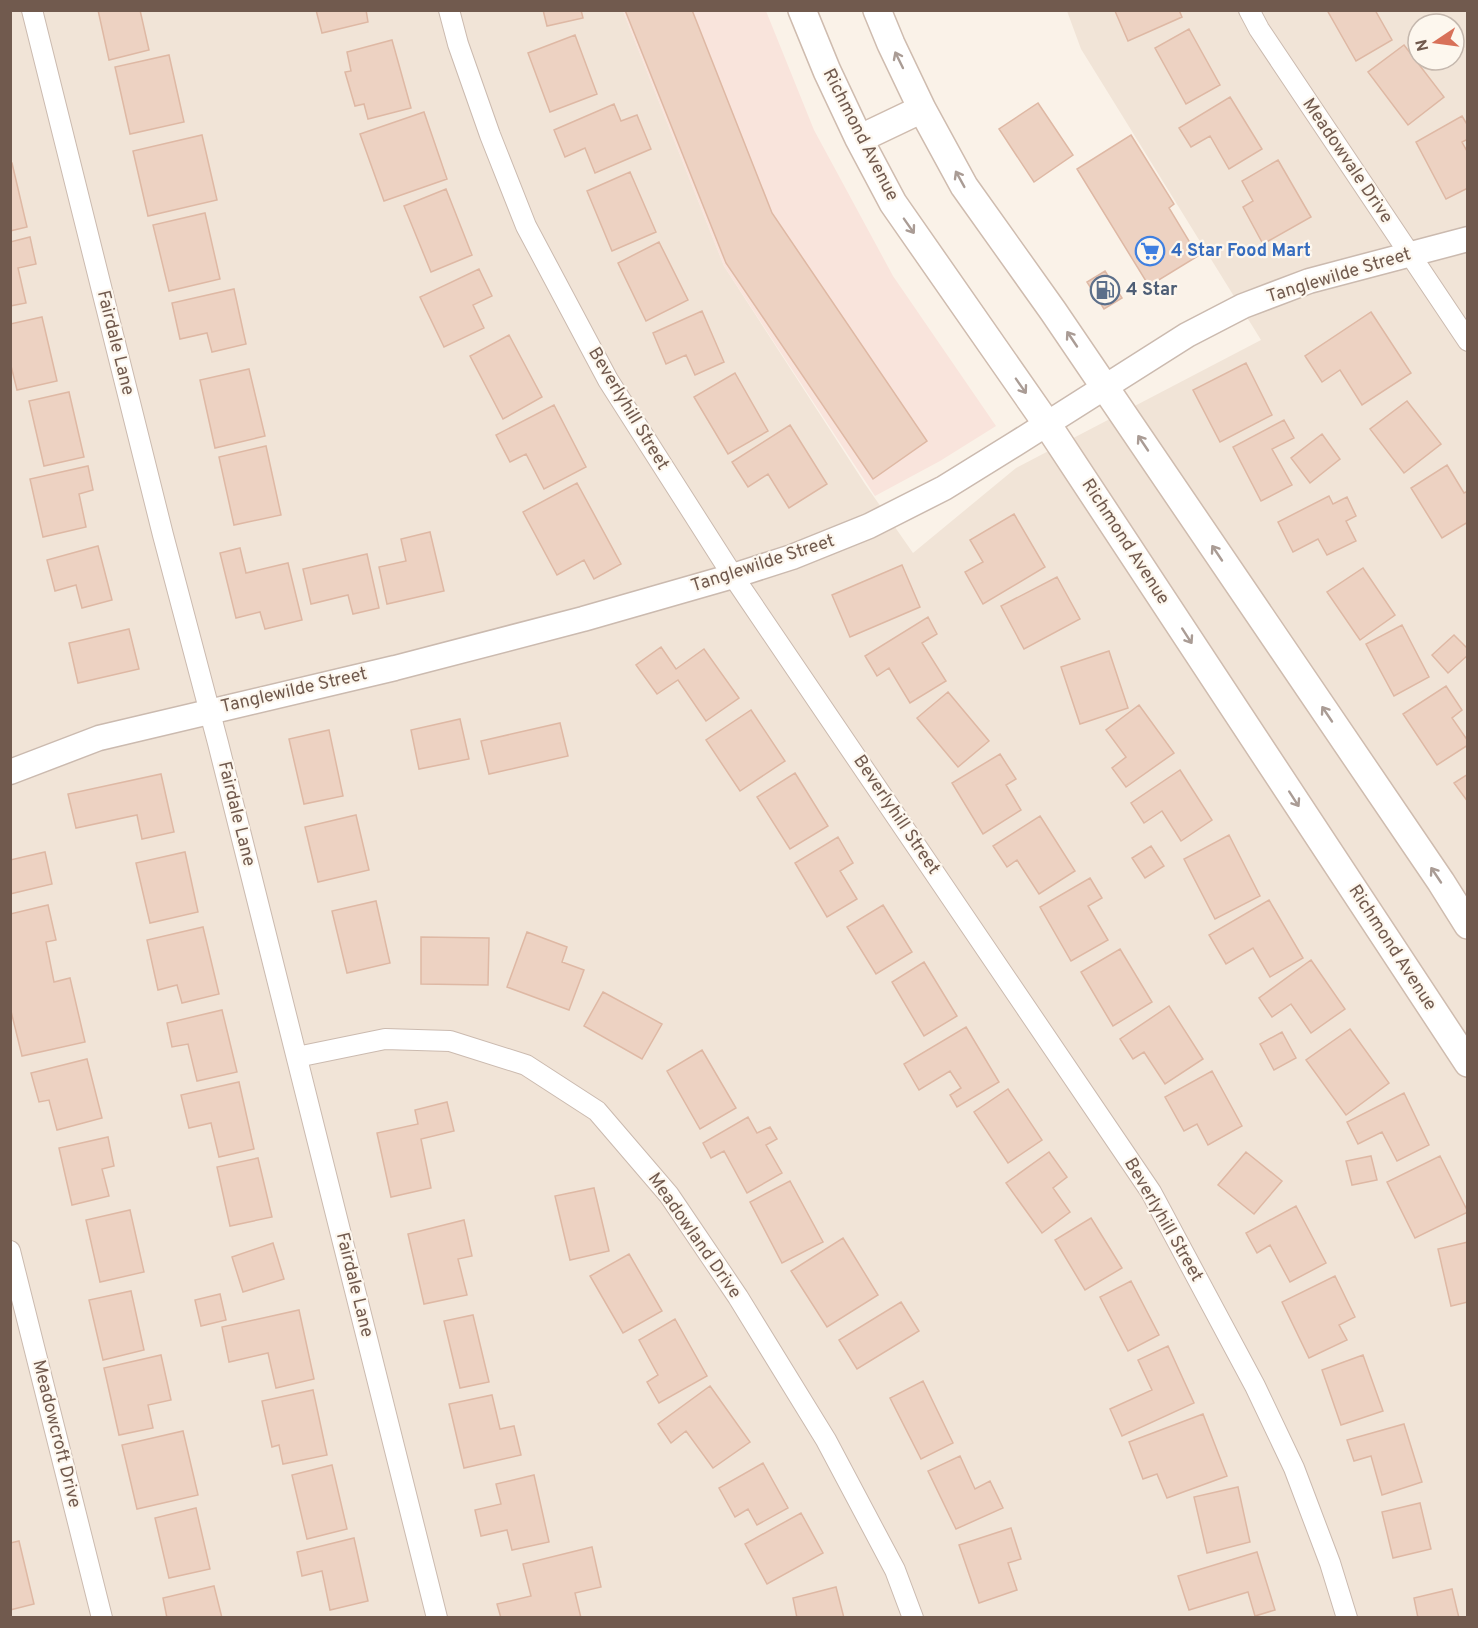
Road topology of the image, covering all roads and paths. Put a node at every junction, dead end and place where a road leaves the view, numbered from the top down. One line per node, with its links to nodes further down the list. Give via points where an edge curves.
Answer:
1 (32, 10): 14 (street, Fairdale Lane)
2 (449, 10): 13 (street, Beverlyhill Street, via 490,135 526,226 608,380)
3 (802, 10): 7 (main road, Richmond Avenue)
4 (877, 10): 6 (main road, one-way to 4)
5 (1249, 10): 9 (street, Meadowvale Drive)
6 (922, 109): 7 (main road); 11 (main road, one-way to 6, via 964,186)
7 (859, 139): 12 (main road, Richmond Avenue, one-way to 12, via 893,203)
8 (1467, 239): 9 (street, Tanglewilde Street)
9 (1409, 254): 10 (street, Meadowvale Drive); 11 (street, Tanglewilde Street, via 1309,281 1243,306 1187,334)
10 (1467, 341)
11 (1105, 387): 12 (street, Tanglewilde Street); 16 (main road, one-way to 11)
12 (1047, 424): 13 (street, Tanglewilde Street, via 944,488 869,526); 17 (main road, Richmond Avenue, one-way to 17)
13 (733, 576): 14 (street, Tanglewilde Street, via 395,668); 24 (street, Beverlyhill Street, via 1151,1192 1256,1386 1294,1468)
14 (210, 712): 15 (street, Tanglewilde Street, via 99,738); 18 (street, Fairdale Lane)
15 (10, 772)
16 (1467, 925)
17 (1460, 1035): 19 (main road, Richmond Avenue)
18 (297, 1057): 22 (street, Fairdale Lane); 23 (street, Meadowland Drive, via 385,1039 450,1041 526,1065 597,1111 669,1195 738,1297 826,1440 895,1570)
19 (1467, 1063)
20 (10, 1251): 21 (street, Meadowcroft Drive)
21 (102, 1617)
22 (437, 1617)
23 (913, 1617)
24 (1347, 1617)

